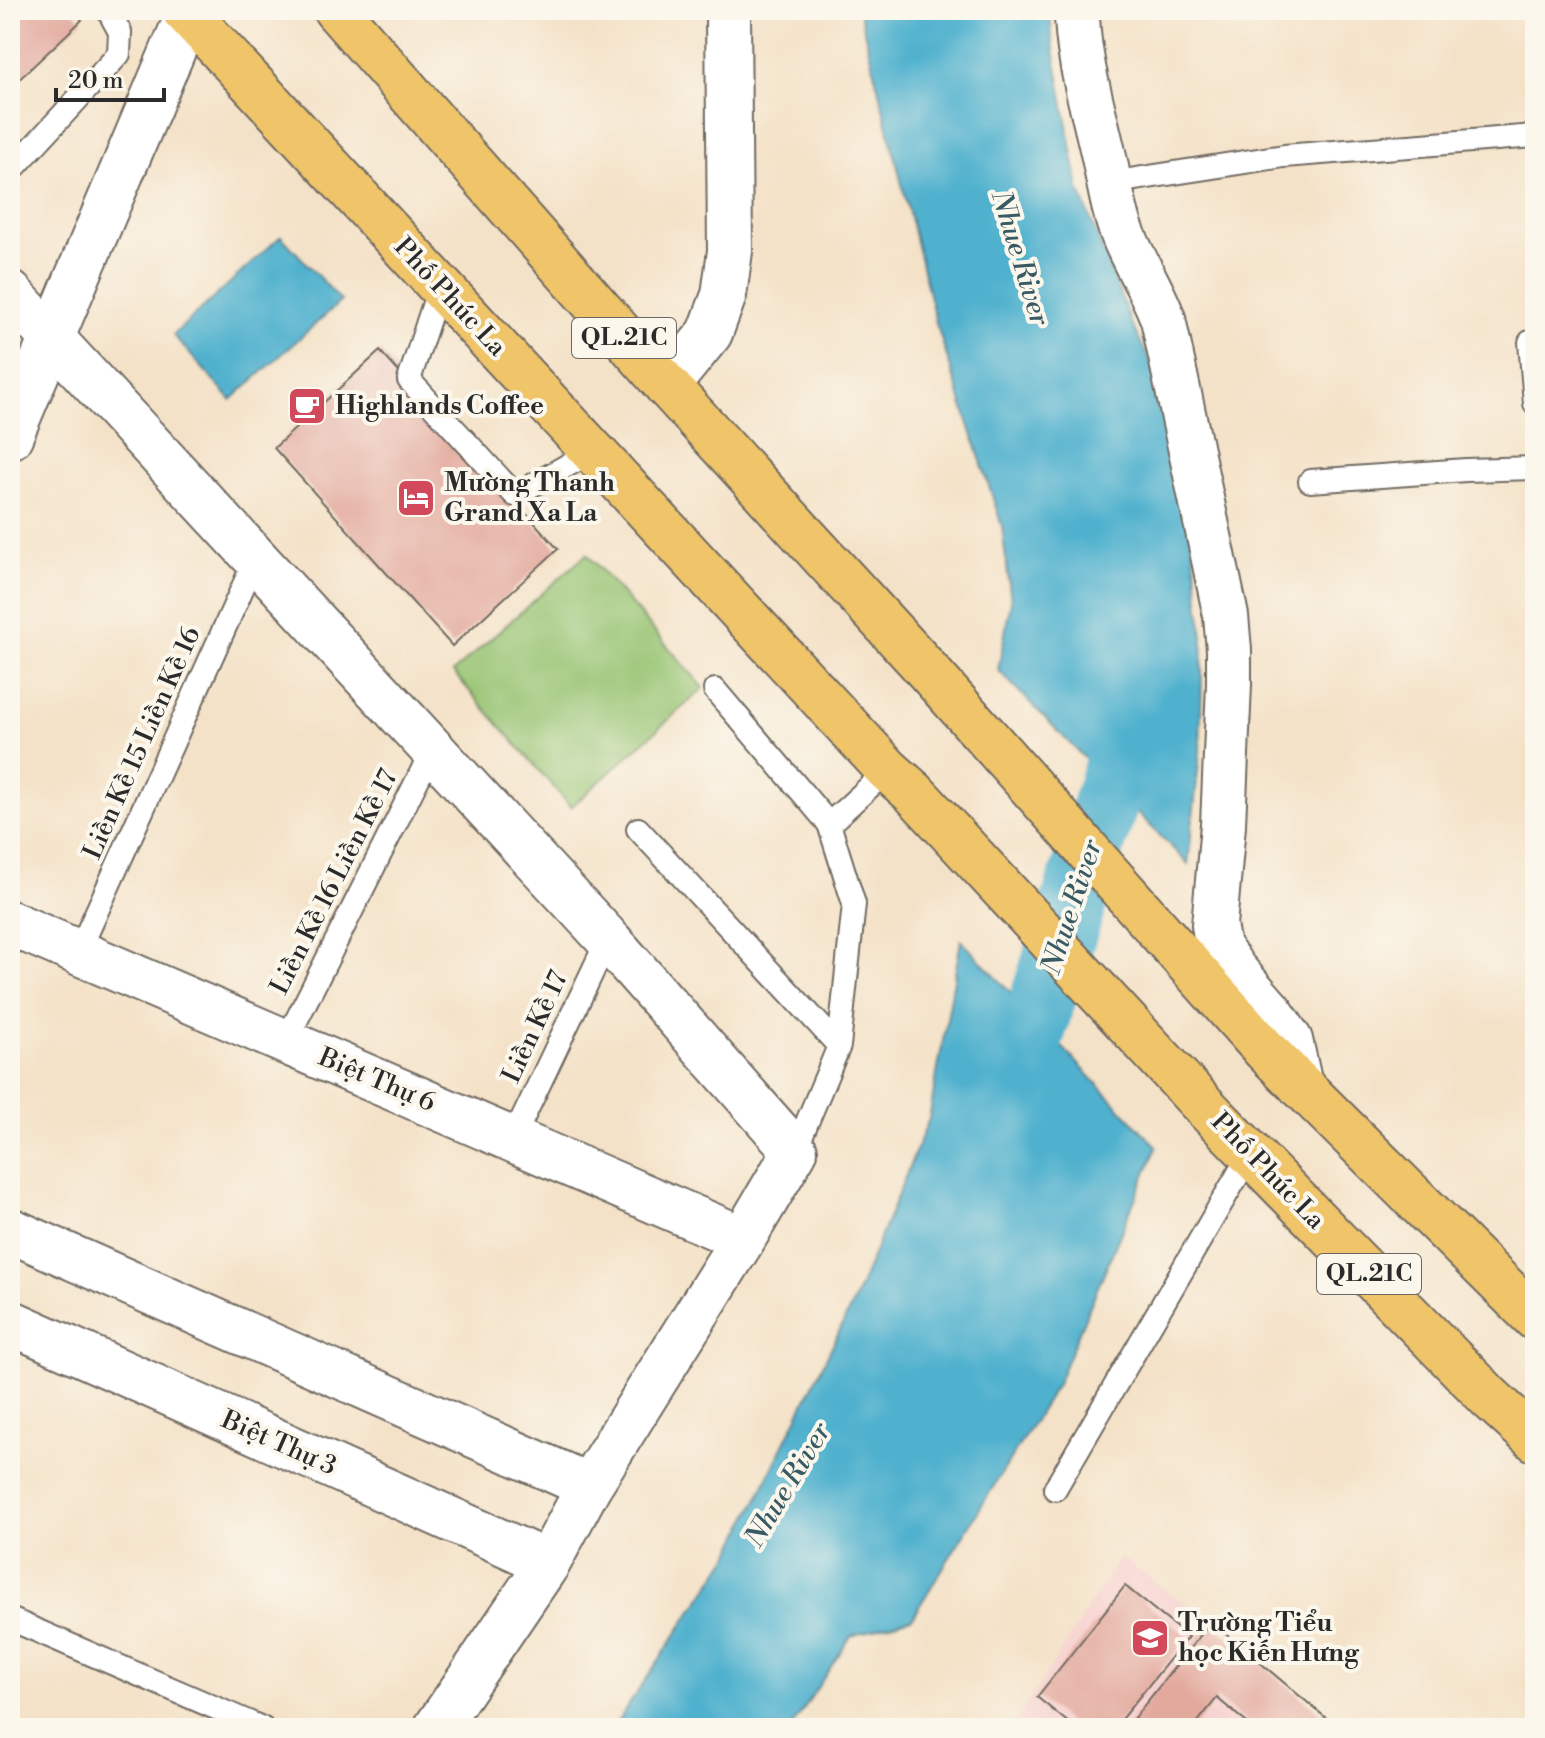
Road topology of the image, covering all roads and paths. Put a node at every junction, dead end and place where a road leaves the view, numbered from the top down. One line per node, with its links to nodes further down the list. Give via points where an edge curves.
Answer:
1 (108, 10): 7 (lane, via 120,32 119,54)
2 (336, 10): 13 (highway, QL.21C)
3 (728, 10): 13 (street, via 730,251 724,295 710,333)
4 (1077, 10): 8 (street, via 1077,36)
5 (187, 11): 9 (highway, Phố Phúc La / QL.21C); 11 (street)
6 (1535, 136): 8 (lane, via 1284,156)
7 (10, 172)
8 (1110, 183): 30 (street, via 1121,229 1163,319 1226,616 1229,684 1214,925 1218,947 1290,1040)
9 (440, 285): 16 (highway, Phố Phúc La / QL.21C); 16 (lane, via 409,380 515,495)
10 (10, 293): 11 (street)
11 (53, 338): 15 (street); 19 (street)
12 (1530, 342): 14 (lane)
13 (667, 386): 30 (highway, QL.21C)
14 (1535, 403)
15 (10, 437)
16 (593, 451): 22 (highway, Phố Phúc La / QL.21C)
17 (1535, 468): 18 (lane)
18 (1310, 481)
19 (256, 558): 21 (street); 27 (lane, Liền Kề 15 Liền Kề 16)
20 (715, 690): 23 (lane)
21 (433, 749): 26 (street); 28 (lane, Liền Kề 16 Liền Kề 17)
22 (901, 782): 23 (lane); 33 (highway, Phố Phúc La / QL.21C)
23 (829, 824): 29 (lane, via 854,904)
24 (638, 829): 29 (lane)
25 (10, 923): 27 (street, Biệt Thự 6)
26 (608, 939): 31 (lane, Liền Kề 17); 32 (street)
27 (79, 951): 28 (street, Biệt Thự 6)
28 (286, 1041): 31 (street, Biệt Thự 6)
29 (839, 1046): 32 (lane)
30 (1300, 1085): 36 (highway, QL.21C)
31 (513, 1139): 35 (street, Biệt Thự 6)
32 (795, 1151): 35 (street)
33 (1250, 1154): 38 (highway, Phố Phúc La / QL.21C); 40 (lane)
34 (10, 1230): 39 (street)
35 (743, 1239): 39 (street)
36 (1535, 1318)
37 (10, 1322): 41 (street, Biệt Thự 3)
38 (1535, 1439)
39 (589, 1486): 41 (street)
40 (1055, 1489)
41 (548, 1563): 44 (street)
42 (10, 1619): 43 (lane)
43 (262, 1728)
44 (436, 1728)

